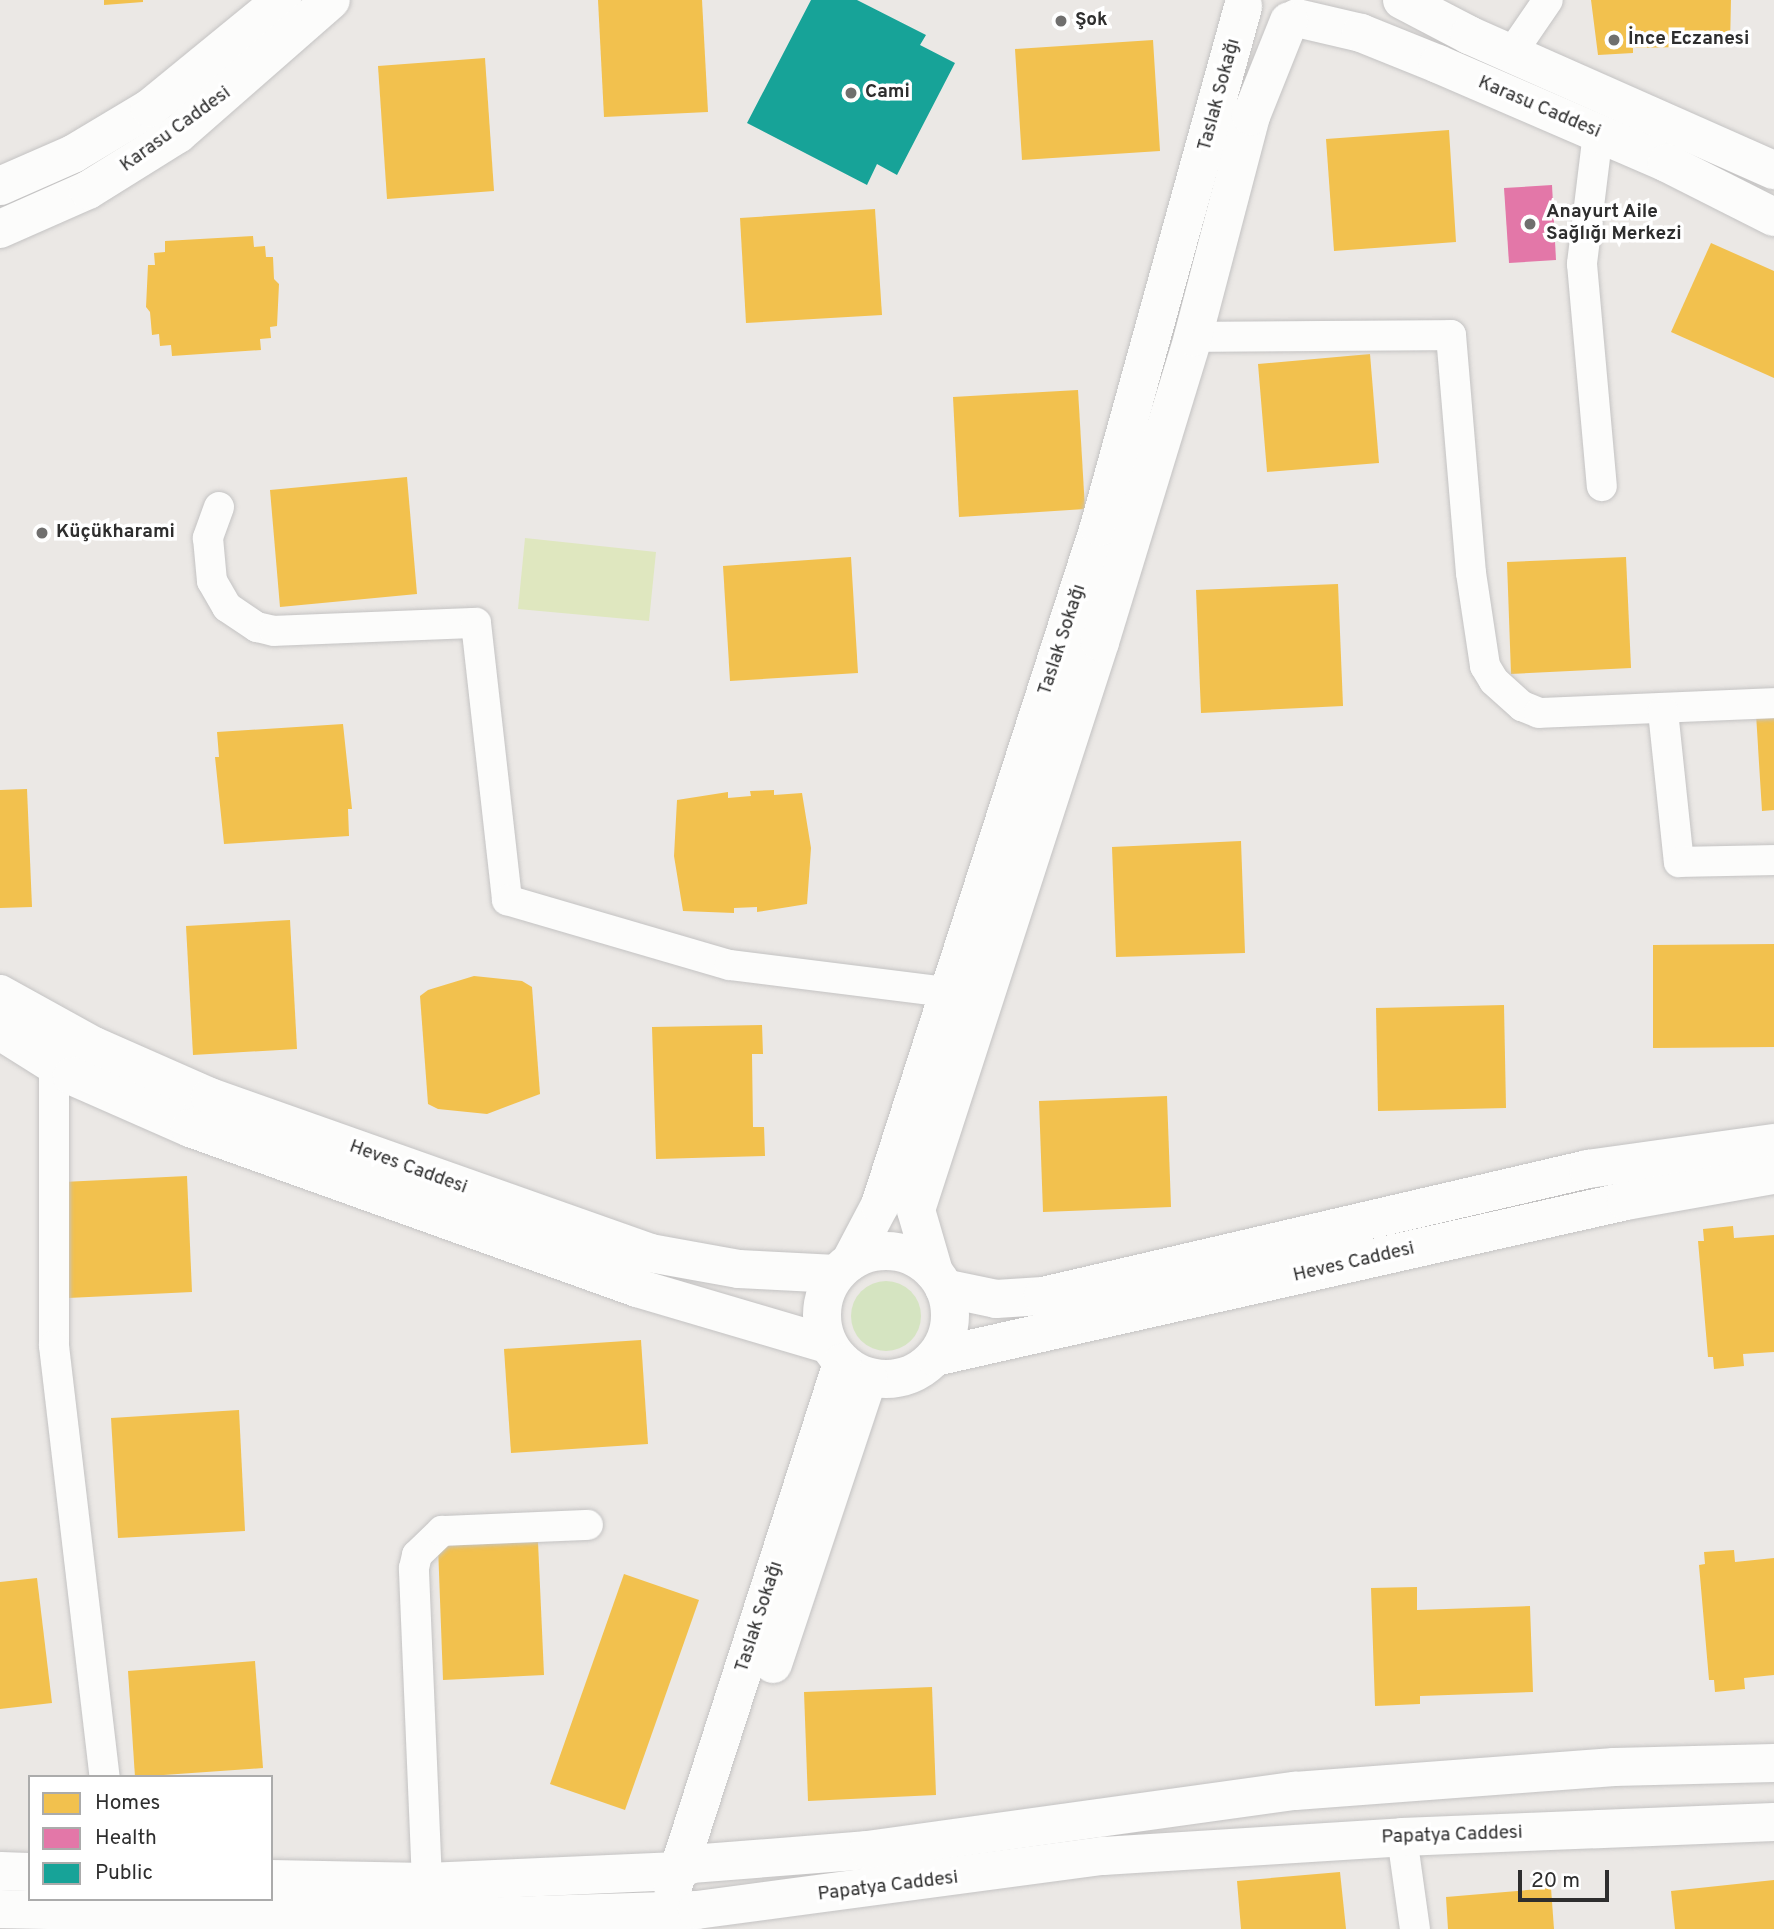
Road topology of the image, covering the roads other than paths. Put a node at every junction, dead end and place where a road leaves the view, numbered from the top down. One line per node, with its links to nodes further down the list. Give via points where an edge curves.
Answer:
1 (282, 0): 10 (street, Karasu Caddesi, via 150,108 72,154)
2 (331, 0): 12 (street, Karasu Caddesi, via 178,134 88,190)
3 (1402, 0): 7 (street, Karasu Caddesi)
4 (1548, 0): 7 (street)
5 (1241, 4): 6 (street, Karasu Caddesi, via 1268,21); 19 (street, Taslak Sokağı, via 1099,527)
6 (1301, 13): 8 (street, Karasu Caddesi, via 1361,33); 13 (street, Taslak Sokağı, via 1251,116)
7 (1511, 54): 9 (street, Karasu Caddesi)
8 (1598, 133): 11 (street, Karasu Caddesi); 14 (street, via 1582,264)
9 (1774, 170)
10 (0, 186)
11 (1774, 216)
12 (0, 229)
13 (1193, 337): 17 (street, via 1451,335 1461,479 1485,666 1506,694 1539,713); 27 (street, Taslak Sokağı, via 916,1210)
14 (1602, 486)
15 (219, 507): 19 (street, via 208,538 212,581 228,607 257,627 274,631 475,623 507,900 730,965)
16 (1774, 703): 17 (street)
17 (1663, 711): 18 (street, via 1679,862)
18 (1774, 860)
19 (948, 992): 26 (street, Taslak Sokağı, via 880,1205)
20 (0, 994): 21 (street, Heves Caddesi)
21 (54, 1024): 23 (street); 26 (street, Heves Caddesi, via 210,1097 650,1253 739,1269)
22 (0, 1031): 23 (street, Heves Caddesi)
23 (54, 1065): 29 (street, Heves Caddesi, via 202,1132); 32 (street, via 54,1346)
24 (1774, 1143): 27 (street, Heves Caddesi, via 1588,1169 1043,1296 996,1299)
25 (1774, 1175): 28 (street, Heves Caddesi, via 1626,1201)
26 (843, 1268): 27 (street, via 866,1254 903,1253); 29 (street, via 822,1308)
27 (939, 1280): 28 (street, via 950,1324)
28 (935, 1357): 29 (street, via 905,1377)
29 (846, 1362): 35 (street, Taslak Sokağı)
30 (587, 1525): 39 (street, via 442,1531 417,1555)
31 (1774, 1763): 35 (street, Papatya Caddesi, via 1508,1773 1295,1791 868,1850)
32 (105, 1775)
33 (1774, 1822): 34 (street, Papatya Caddesi)
34 (1402, 1837): 41 (street, Papatya Caddesi, via 1103,1856); 44 (street)
35 (692, 1867): 39 (street, Papatya Caddesi); 41 (street, via 716,1876 718,1890 711,1903)
36 (0, 1871): 37 (street)
37 (28, 1872)
38 (273, 1880): 39 (street, Papatya Caddesi)
39 (427, 1882)
40 (0, 1909): 43 (street, Papatya Caddesi)
41 (693, 1909): 42 (street, Papatya Caddesi)
42 (549, 1922): 43 (street, Papatya Caddesi)
43 (328, 1923)
44 (1415, 1929)

